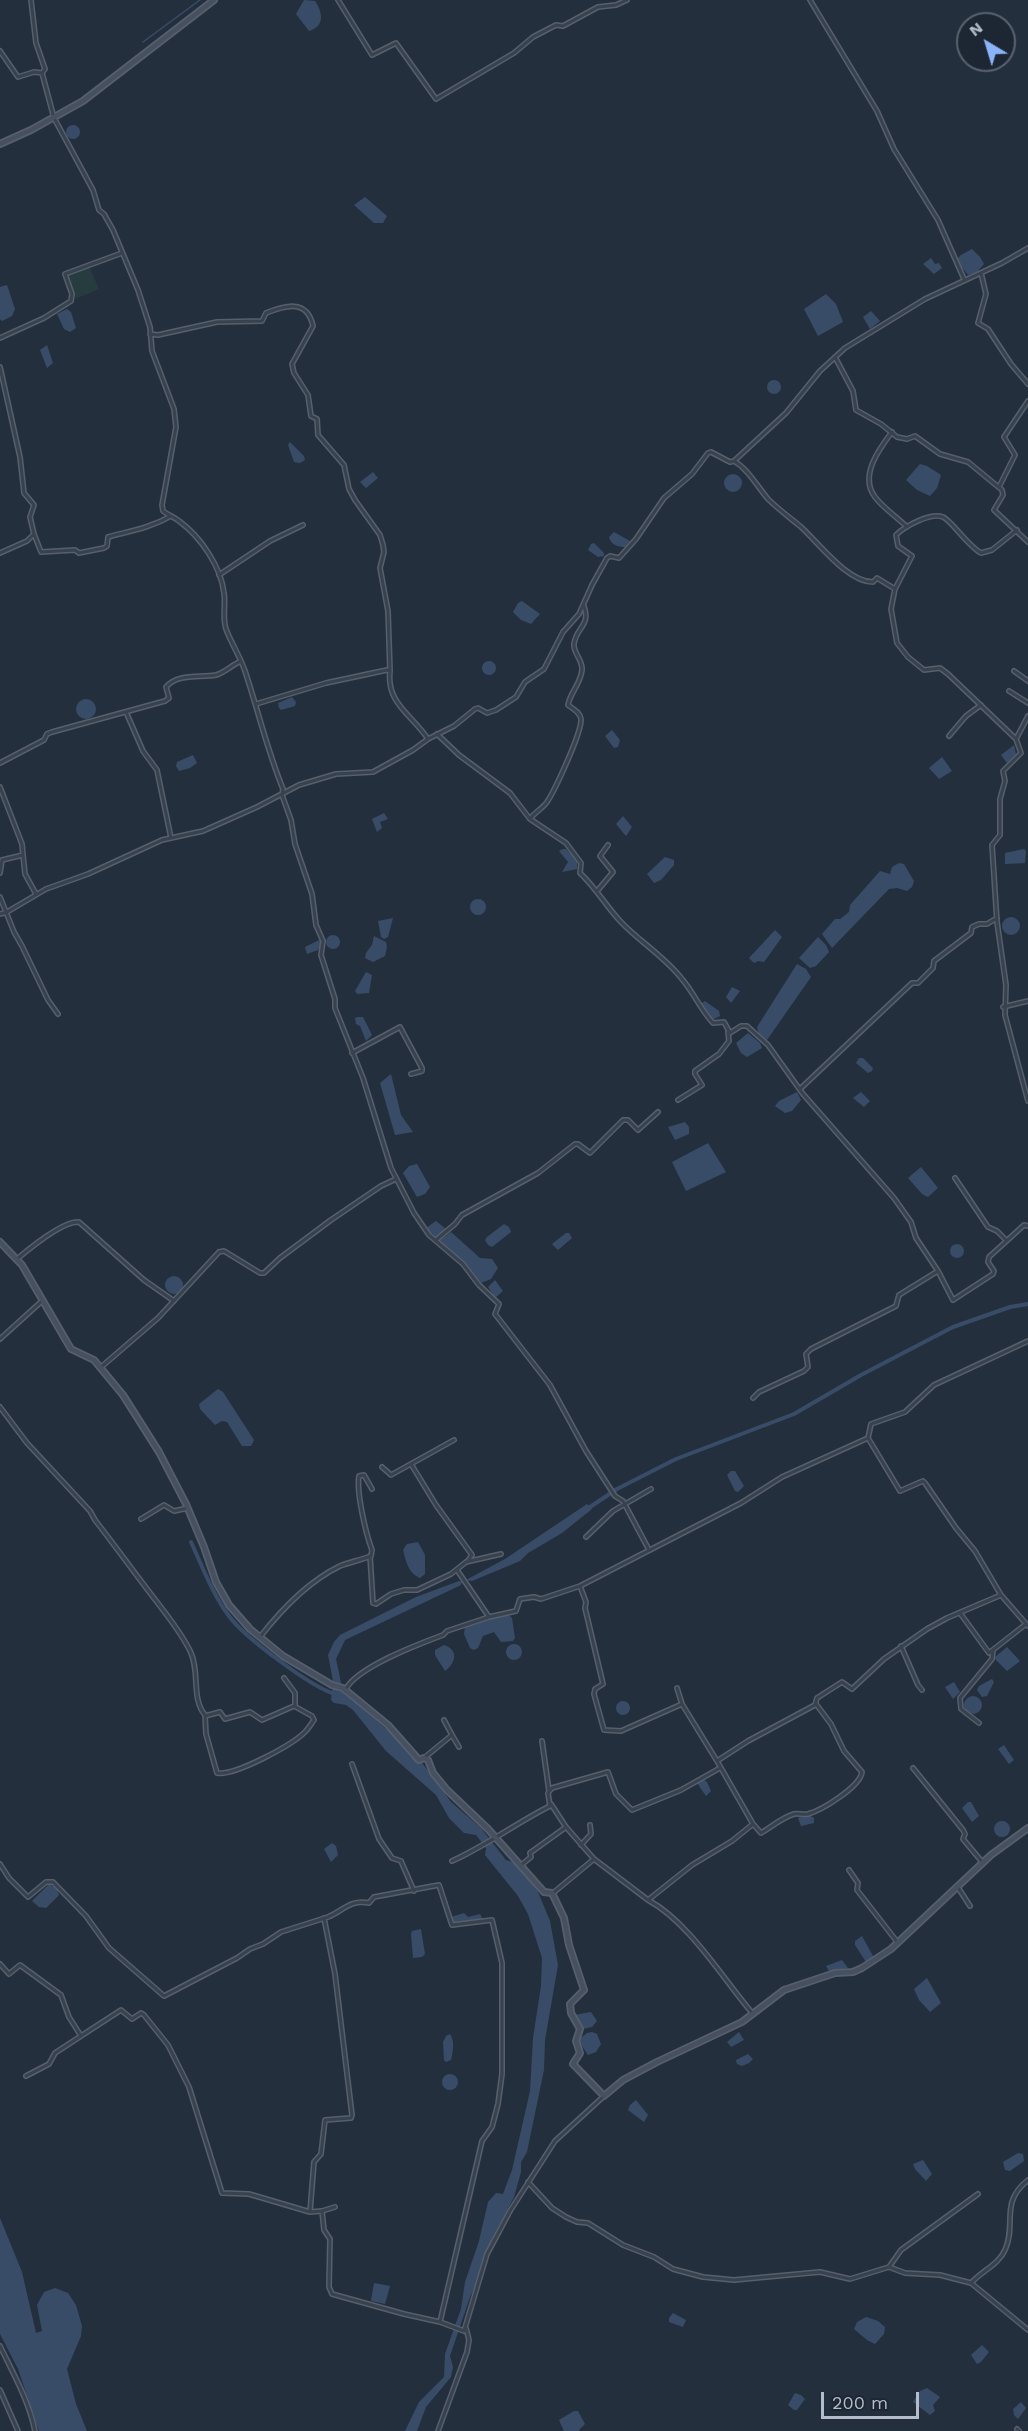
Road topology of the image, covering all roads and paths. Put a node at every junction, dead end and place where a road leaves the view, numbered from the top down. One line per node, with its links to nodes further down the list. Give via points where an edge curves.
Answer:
1 (31, 0): 7 (street, via 36,43 44,64)
2 (213, 0): 8 (street, via 83,101)
3 (338, 0): 4 (street, via 372,55 396,43 436,99 540,33 566,25 600,6)
4 (627, 0)
5 (810, 0): 13 (street, via 938,220)
6 (0, 51): 7 (street, via 18,77)
7 (42, 73): 8 (street)
8 (54, 118): 9 (street); 11 (street)
9 (0, 144)
10 (1027, 251): 12 (street)
11 (122, 253): 14 (street, via 138,290); 15 (street, via 65,274 72,294 70,301)
12 (981, 273): 13 (street); 18 (street, via 986,294 978,323 988,329)
13 (965, 279): 16 (street, via 925,299)
14 (150, 334): 23 (street, via 152,351 176,418 162,505); 34 (street, via 217,322 261,321 266,313 288,305 299,308 310,318 313,326 292,364 294,373 308,395 318,435 344,465 349,489 383,545 380,568 388,611)
15 (0, 338)
16 (834, 357): 20 (street, via 853,391 856,410); 21 (street, via 786,413)
17 (0, 367): 27 (street, via 24,493 34,505 30,517)
18 (1028, 384)
19 (1028, 401): 22 (street, via 1004,437 1015,455)
20 (892, 432): 22 (street, via 902,439 915,436 940,454 968,462); 25 (street, via 872,465 870,484 873,495)
21 (734, 461): 31 (street, via 774,505 844,570 866,582 877,578); 32 (street, via 708,453 692,474 664,498 619,558 608,558)
22 (999, 487): 26 (street, via 1003,495 994,509)
23 (171, 516): 27 (street, via 145,529 108,537 104,549 79,553 41,552); 30 (street, via 198,540)
24 (303, 525): 30 (street, via 270,541)
25 (907, 527): 26 (street, via 921,519 945,518 981,553 992,550); 31 (street, via 897,533 896,541 912,556)
26 (1017, 530): 28 (street)
27 (34, 534): 29 (street, via 27,542)
28 (1028, 542)
29 (0, 553)
30 (219, 575): 33 (street, via 226,606 226,630)
31 (895, 590): 40 (street, via 891,611 899,647 924,670 940,668)
32 (584, 606): 43 (street, via 563,632 544,669 525,682 516,697 490,713 475,709); 50 (street, via 585,623 574,642 582,670 568,705 581,720 552,794)
33 (241, 661): 39 (street); 41 (street, via 218,675 176,680 167,686 168,700)
34 (390, 671): 39 (street, via 338,680); 45 (street, via 394,699)
35 (1014, 671): 36 (street)
36 (1028, 681)
37 (1009, 691): 38 (street)
38 (1028, 703)
39 (256, 704): 49 (street)
40 (981, 705): 44 (street); 46 (street)
41 (126, 712): 47 (street, via 47,734 44,740); 51 (street, via 136,738 157,770)
42 (1028, 716): 46 (street)
43 (437, 734): 45 (street); 50 (street, via 510,793)
44 (950, 736)
45 (428, 739): 49 (street, via 373,772 336,774 299,785)
46 (1016, 739): 60 (street, via 1022,753 1003,771 1000,835 992,845)
47 (0, 763)
48 (0, 787): 53 (street)
49 (282, 795): 51 (street, via 203,831); 65 (street, via 312,894 316,925 323,941 321,955 335,1008)
50 (530, 819): 55 (street, via 566,843 581,863 579,872)
51 (171, 837): 56 (street)
52 (608, 845): 55 (street, via 600,856 613,872)
53 (23, 855): 54 (street, via 2,860); 56 (street, via 26,874)
54 (0, 873)
55 (598, 890): 64 (street, via 620,921 674,969 712,1023 724,1022)
56 (36, 894): 58 (street)
57 (0, 897): 58 (street)
58 (7, 912): 59 (street); 63 (street)
59 (0, 914)
60 (997, 918): 62 (street, via 1006,985); 67 (street, via 972,927 971,933 934,961 933,968 918,983 912,983)
61 (1028, 1001): 62 (street)
62 (1004, 1007): 69 (street)
63 (58, 1014)
64 (727, 1030): 67 (street, via 732,1032 742,1026 754,1030); 68 (street, via 729,1041 719,1054 695,1071 702,1085)
65 (352, 1053): 66 (street, via 400,1027 422,1068); 72 (street)
66 (411, 1074)
67 (800, 1089): 78 (street, via 894,1198)
68 (678, 1100)
69 (1028, 1101)
70 (658, 1112): 74 (street, via 638,1130 623,1120 590,1153 575,1144 538,1173 462,1215)
71 (955, 1178): 75 (street, via 988,1227)
72 (396, 1179): 74 (street, via 420,1223); 80 (street, via 331,1220 279,1258 264,1274 220,1251)
73 (1028, 1226): 75 (street)
74 (436, 1240): 92 (street, via 499,1304 495,1314 550,1385 609,1488)
75 (1006, 1240): 78 (street, via 989,1257 993,1274 953,1300)
76 (0, 1242): 77 (street)
77 (17, 1259): 79 (street); 80 (street, via 50,1235 79,1222 144,1280)
78 (938, 1271): 84 (street, via 899,1295 896,1306 811,1349 806,1354 808,1367 804,1371)
79 (42, 1301): 81 (street); 83 (street, via 72,1350 94,1360)
80 (174, 1301): 83 (street)
81 (0, 1339)
82 (1028, 1341): 86 (street, via 934,1385 905,1413 872,1424)
83 (100, 1368): 93 (street, via 123,1395 159,1452)
84 (753, 1398)
85 (0, 1407): 116 (street, via 27,1443 88,1508 168,1617 192,1655 197,1700)
86 (868, 1438): 101 (street, via 782,1477 741,1503); 102 (street, via 900,1491 925,1483 975,1551)
87 (454, 1440): 88 (street)
88 (411, 1464): 89 (street, via 391,1475); 99 (street, via 472,1555)
89 (382, 1467)
90 (372, 1489): 98 (street, via 364,1474 359,1476)
91 (651, 1489): 92 (street)
92 (624, 1504): 95 (street); 96 (street)
93 (188, 1508): 94 (street, via 174,1510 164,1505); 106 (street, via 220,1591)
94 (141, 1520)
95 (586, 1537)
96 (648, 1548)
97 (501, 1554): 99 (street)
98 (370, 1556): 100 (street, via 374,1604 397,1592 417,1590); 106 (street, via 339,1567 319,1580 280,1613)
99 (466, 1562): 100 (street)
100 (458, 1570): 104 (street)
101 (580, 1586): 104 (street, via 541,1599 519,1599 516,1611); 113 (street, via 603,1684 594,1694 604,1730 621,1731)
102 (1001, 1595): 103 (street); 105 (street)
103 (960, 1613): 107 (street); 108 (street, via 989,1653)
104 (489, 1617): 111 (street, via 386,1659 351,1680)
105 (1027, 1625): 108 (street)
106 (260, 1637): 111 (street, via 290,1661)
107 (901, 1647): 112 (street); 114 (street, via 852,1689 842,1682 817,1698)
108 (993, 1650): 118 (street, via 992,1659 960,1698 961,1708)
109 (284, 1678): 115 (street, via 296,1692)
110 (677, 1688): 113 (street)
111 (344, 1690): 122 (street, via 388,1725 418,1760)
112 (922, 1690)
113 (682, 1704): 123 (street)
114 (816, 1704): 123 (street); 129 (street, via 844,1751 862,1772 861,1777 818,1810 794,1814 761,1833)
115 (295, 1706): 116 (street, via 262,1720 250,1712 225,1719 220,1712); 116 (street, via 313,1718 305,1732 266,1757 221,1774 216,1772 206,1734)
116 (206, 1716)
117 (444, 1720): 119 (street)
118 (979, 1723)
119 (452, 1735): 121 (street); 122 (street)
120 (542, 1741): 127 (street)
121 (459, 1747)
122 (424, 1758): 133 (street, via 447,1790)
123 (717, 1761): 125 (street)
124 (352, 1764): 142 (street, via 379,1839 392,1858 401,1861)
125 (721, 1767): 127 (street, via 681,1790 632,1810 616,1794 608,1772); 129 (street)
126 (914, 1768): 137 (street, via 963,1830 963,1839)
127 (549, 1791): 128 (street)
128 (550, 1803): 131 (street); 133 (street)
129 (753, 1824): 144 (street)
130 (590, 1825): 134 (street, via 591,1834)
131 (566, 1827): 134 (street); 138 (street, via 530,1853 531,1857)
132 (1028, 1828): 137 (street)
133 (494, 1839): 136 (street); 138 (street)
134 (581, 1845): 135 (street)
135 (594, 1859): 143 (street); 144 (street)
136 (452, 1861)
137 (983, 1863): 141 (street)
138 (520, 1866): 143 (street, via 544,1892)
139 (1, 1867): 146 (street, via 31,1898 46,1882 53,1882 86,1916 109,1948 164,1996 281,1932)
140 (849, 1870): 147 (street, via 858,1883 857,1890)
141 (957, 1886): 145 (street); 147 (street)
142 (414, 1890): 146 (street, via 374,1897 369,1903 340,1908); 161 (street, via 439,1885 452,1925 492,1920 502,1963 502,2074 498,2104 492,2127 482,2141)
143 (552, 1893): 152 (street, via 564,1918 584,1990 570,2004 580,2029 576,2041 580,2053 573,2064)
144 (648, 1900): 149 (street, via 696,1942)
145 (970, 1906)
146 (324, 1918): 158 (street, via 336,1974 352,2115 325,2120 321,2154 314,2162)
147 (898, 1942): 149 (street, via 853,1972 835,1973 784,1990)
148 (0, 1965): 150 (street, via 9,1974 20,1965 56,1990)
149 (753, 2014): 152 (street, via 623,2080)
150 (81, 2036): 151 (street, via 55,2054 49,2064); 158 (street, via 121,2010 133,2019 143,2013 168,2045 189,2087 222,2193 249,2194)
151 (26, 2076)
152 (604, 2096): 154 (street, via 555,2141)
153 (1028, 2180): 160 (street, via 1017,2188 1012,2200 1007,2247 1002,2257)
154 (528, 2182): 159 (street, via 566,2217 588,2223 635,2252 685,2273 734,2280 820,2272 850,2279); 162 (street, via 487,2254)
155 (978, 2194): 159 (street, via 901,2250)
156 (335, 2207): 157 (street)
157 (322, 2211): 158 (street); 161 (street, via 324,2230 330,2239 332,2294)
158 (310, 2212)
159 (889, 2267): 160 (street)
160 (971, 2283): 163 (street)
161 (440, 2322): 162 (street)
162 (465, 2329): 168 (street, via 469,2340 467,2352)
163 (1028, 2330)
164 (0, 2346): 167 (street, via 23,2394)
165 (0, 2390): 166 (street)
166 (18, 2431)
167 (34, 2431)
168 (438, 2431)

